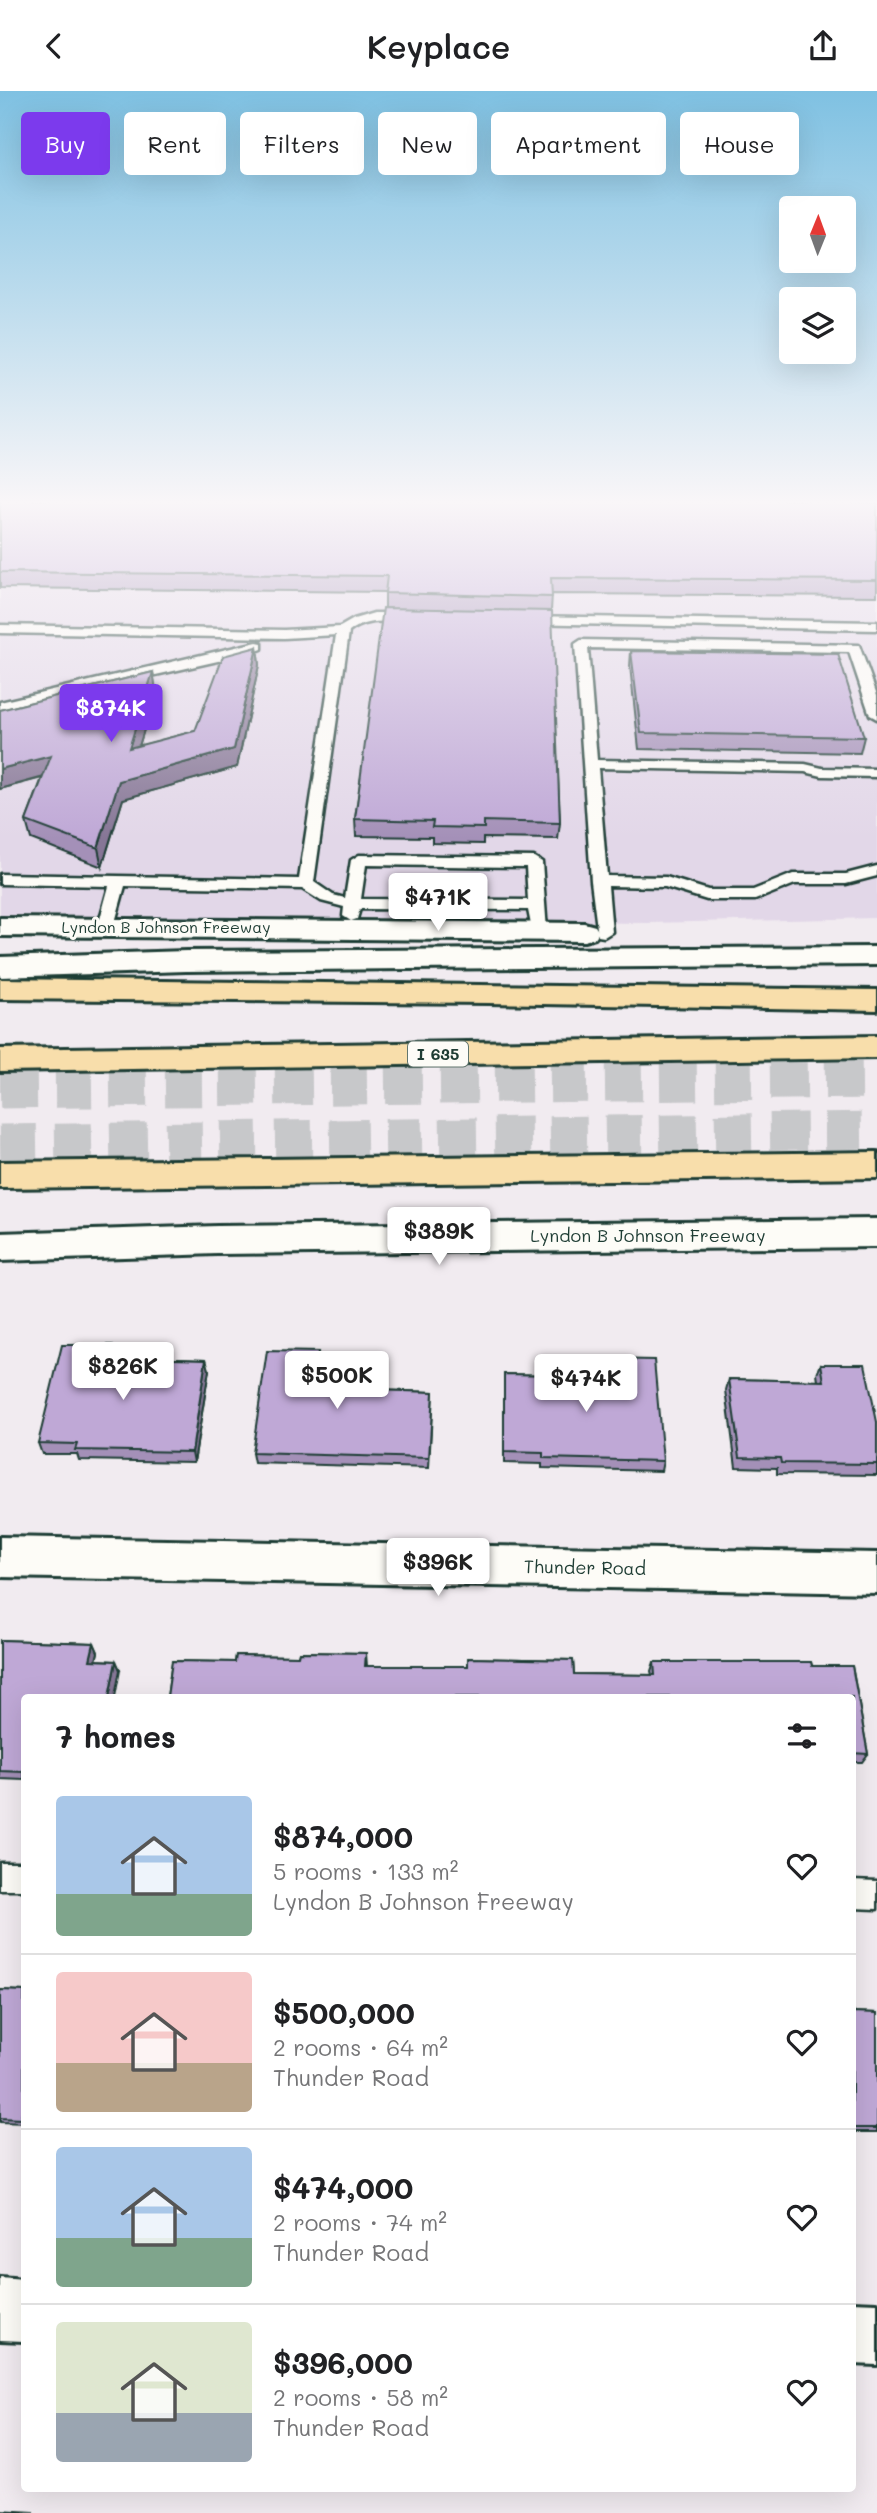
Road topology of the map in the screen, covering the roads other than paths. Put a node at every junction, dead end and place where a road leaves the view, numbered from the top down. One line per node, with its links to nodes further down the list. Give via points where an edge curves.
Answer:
1 (425, 618): 6 (lane, via 369,617)
2 (508, 619): 3 (lane)
3 (800, 625): 4 (lane); 8 (lane)
4 (877, 626)
5 (0, 629): 7 (lane)
6 (343, 631): 7 (lane); 17 (lane)
7 (284, 634): 9 (lane, via 244,651)
8 (805, 647): 10 (lane, via 854,647); 11 (lane, via 581,644)
9 (0, 706)
10 (877, 716)
11 (589, 764): 12 (lane); 15 (lane)
12 (877, 773)
13 (877, 871): 15 (lane, via 846,879 793,879 755,895 707,895 666,882)
14 (0, 879): 16 (lane)
15 (599, 881): 23 (lane)
16 (118, 882): 17 (lane); 21 (lane)
17 (306, 884): 18 (lane)
18 (351, 917): 19 (main road, Lyndon B Johnson Freeway); 19 (lane, via 359,860 534,862); 21 (main road, Lyndon B Johnson Freeway)
19 (538, 918): 23 (main road, Lyndon B Johnson Freeway)
20 (0, 926): 21 (main road, Lyndon B Johnson Freeway)
21 (107, 926)
22 (877, 929): 23 (main road, Lyndon B Johnson Freeway)
23 (604, 932)
24 (877, 956): 25 (main road, via 186,961)
25 (0, 967)
26 (0, 989): 27 (highway)
27 (877, 1000)
28 (877, 1047): 29 (highway, I 635)
29 (0, 1061)
30 (877, 1165): 31 (highway)
31 (0, 1175)
32 (877, 1233): 33 (main road, Lyndon B Johnson Freeway, via 216,1240)
33 (0, 1247)
34 (0, 1557): 35 (main road, Thunder Road)
35 (877, 1573)
36 (0, 1875): 37 (lane)
37 (21, 1876)
38 (856, 1894): 39 (lane)
39 (877, 1895)
40 (0, 2309): 41 (main road)
41 (21, 2310)
42 (856, 2333): 43 (main road)
43 (877, 2334)

